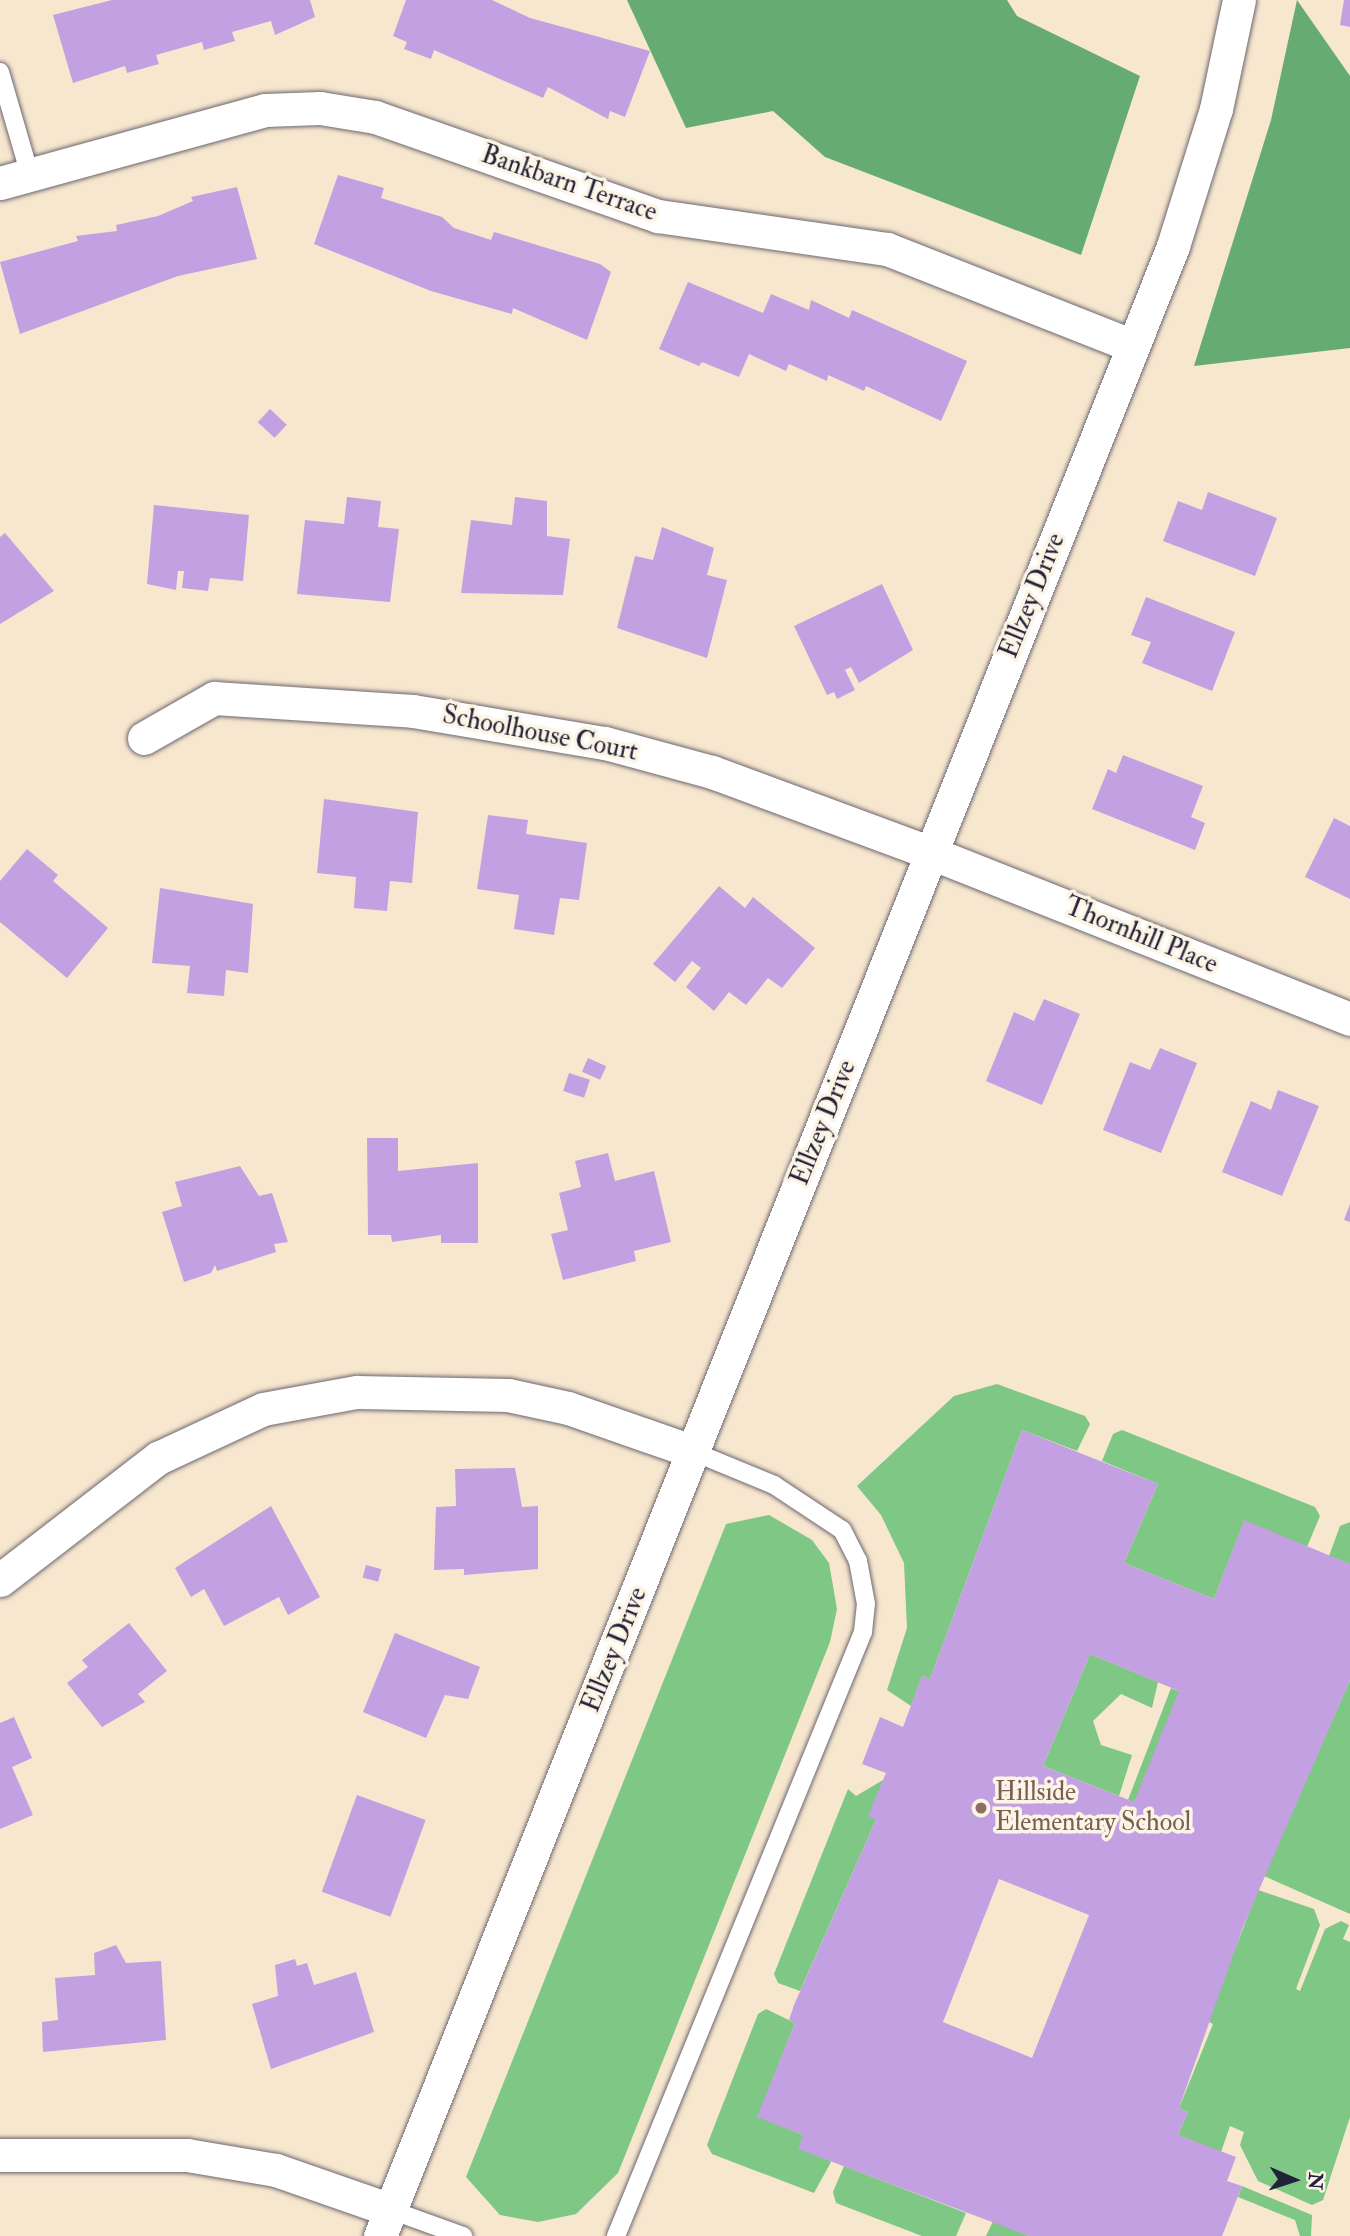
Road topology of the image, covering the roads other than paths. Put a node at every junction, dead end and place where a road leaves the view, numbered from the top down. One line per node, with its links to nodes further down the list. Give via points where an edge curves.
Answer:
1 (1239, 0): 4 (street, Ellzey Drive, via 1216,109)
2 (0, 72): 3 (lane)
3 (15, 179): 4 (street, Bankbarn Terrace, via 265,110 348,112 658,216 887,249)
4 (1133, 345): 6 (street, Ellzey Drive)
5 (144, 738): 6 (street, Schoolhouse Court, via 214,698 468,718 605,743 712,772)
6 (931, 853): 7 (street, Thornhill Place); 8 (street, Ellzey Drive)
7 (1350, 1019)
8 (694, 1452): 9 (street, via 568,1408 508,1395 357,1392 263,1409 158,1458); 11 (street, Ellzey Drive); 13 (lane, via 774,1485 842,1530 858,1560 866,1604 863,1632)
9 (0, 1580)
10 (0, 2155): 11 (street, via 187,2155 276,2170)
11 (386, 2223): 12 (lane)
12 (463, 2236)
13 (616, 2236)

